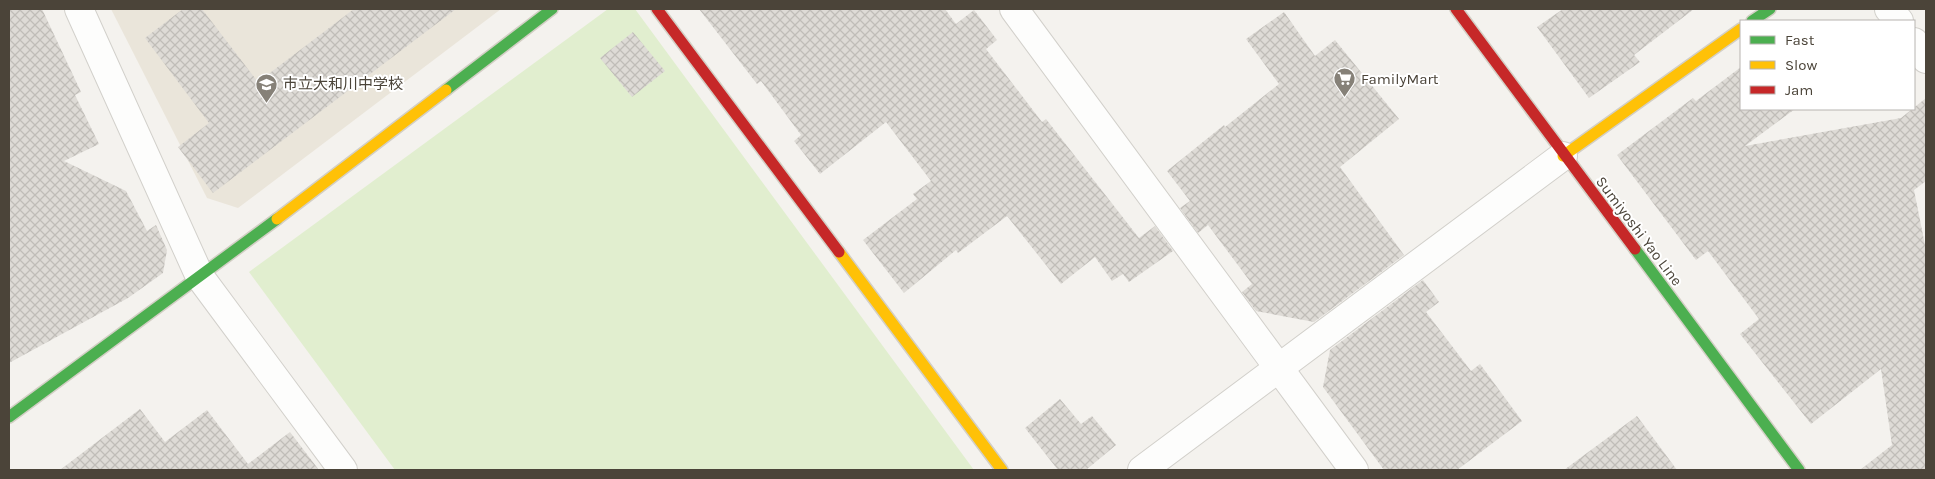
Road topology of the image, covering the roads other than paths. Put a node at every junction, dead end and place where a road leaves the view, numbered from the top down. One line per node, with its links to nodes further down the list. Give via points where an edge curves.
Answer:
1 (79, 9): 14 (street)
2 (552, 9): 14 (street)
3 (657, 9): 18 (street)
4 (1014, 9): 15 (street)
5 (1456, 9): 13 (street, Sumiyoshi Yao Line)
6 (1770, 9): 8 (street)
7 (1890, 9): 9 (street)
8 (1754, 20)
9 (1898, 20)
10 (1740, 30): 13 (street)
11 (1915, 43): 12 (street)
12 (1926, 59)
13 (1563, 156): 15 (street); 21 (street, Sumiyoshi Yao Line)
14 (200, 277): 16 (street); 17 (street)
15 (1280, 369): 19 (street); 20 (street)
16 (9, 417)
17 (343, 470)
18 (1002, 470)
19 (1142, 470)
20 (1354, 470)
21 (1799, 470)

